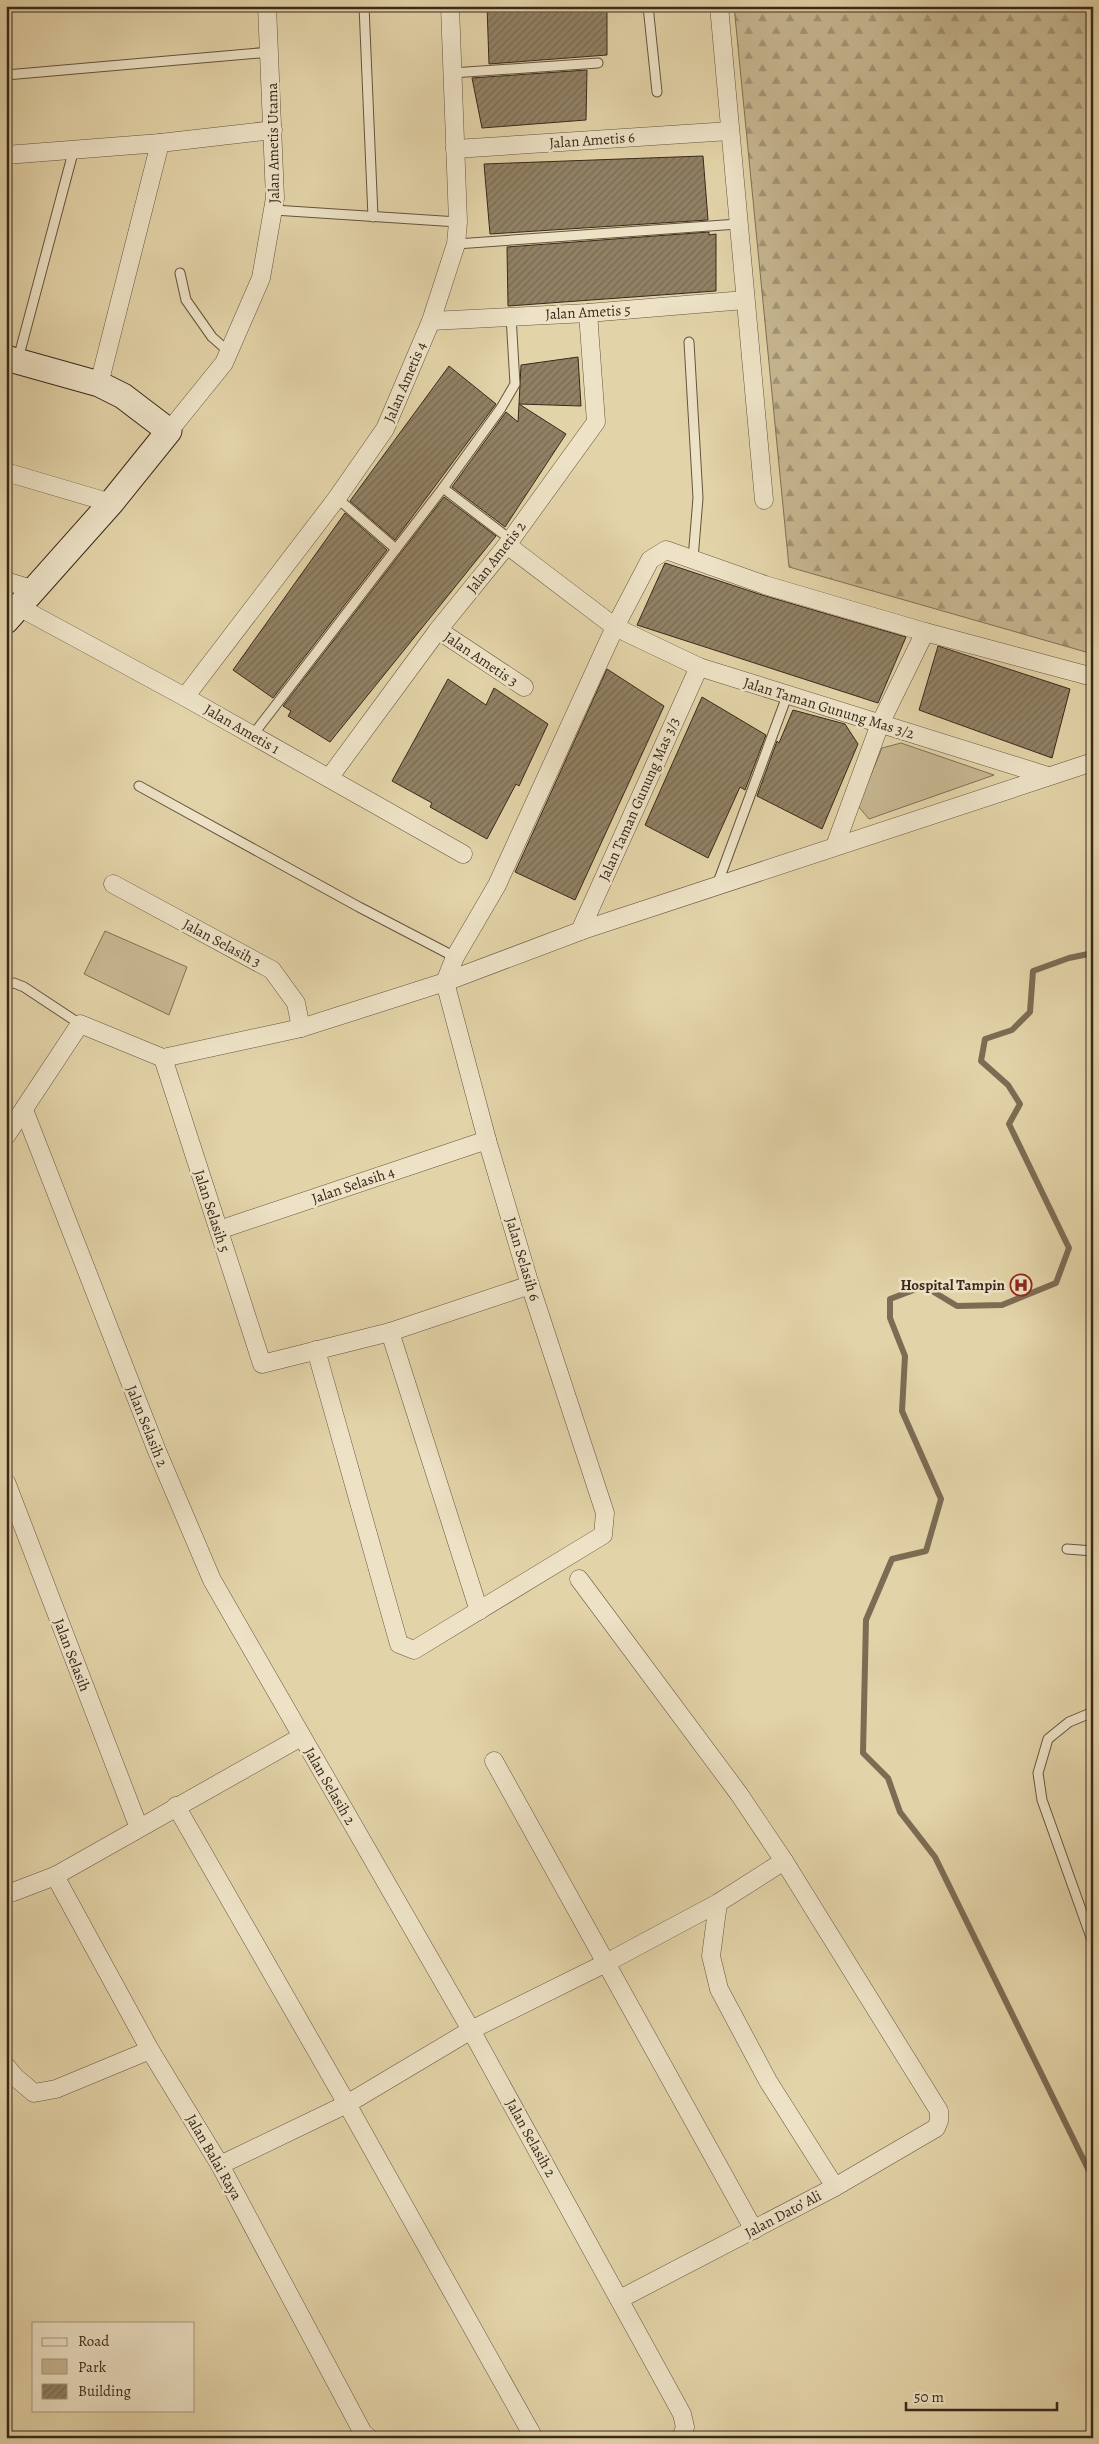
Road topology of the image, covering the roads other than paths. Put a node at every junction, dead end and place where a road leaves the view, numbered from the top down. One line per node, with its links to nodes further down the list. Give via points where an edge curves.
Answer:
1 (267, 6): 6 (street, Jalan Ametis Utama)
2 (364, 6): 18 (lane)
3 (450, 6): 8 (street, Jalan Ametis 4)
4 (648, 6): 10 (lane)
5 (719, 6): 12 (street)
6 (270, 52): 9 (lane); 11 (street, Jalan Ametis Utama)
7 (598, 63): 8 (lane)
8 (452, 73): 15 (street, Jalan Ametis 4)
9 (6, 74)
10 (656, 92)
11 (273, 130): 13 (street); 17 (street, Jalan Ametis Utama)
12 (730, 131): 15 (street, Jalan Ametis 6); 20 (street)
13 (160, 144): 14 (street); 30 (street)
14 (74, 149): 16 (street); 29 (lane)
15 (455, 149): 19 (street, Jalan Ametis 4)
16 (6, 155)
17 (274, 210): 18 (lane); 28 (street, Jalan Ametis Utama, via 260,278)
18 (373, 217): 19 (lane)
19 (458, 222): 21 (street, Jalan Ametis 4)
20 (738, 224): 21 (lane); 23 (street)
21 (456, 244): 26 (street, Jalan Ametis 4)
22 (180, 272): 28 (lane, via 186,300 212,337)
23 (745, 300): 24 (street, Jalan Ametis 5); 35 (street)
24 (588, 313): 25 (street, Jalan Ametis 5); 37 (street, Jalan Ametis 2, via 596,422)
25 (511, 316): 26 (street, Jalan Ametis 5); 33 (lane, via 515,384)
26 (431, 321): 34 (street, Jalan Ametis 4, via 385,429)
27 (688, 342): 39 (lane, via 698,498)
28 (229, 352): 31 (street, Jalan Ametis Utama, via 224,364)
29 (12, 360): 30 (street)
30 (99, 384): 31 (street, via 124,396)
31 (169, 431): 36 (street)
32 (6, 472): 36 (street)
33 (443, 488): 37 (lane); 38 (lane)
34 (336, 498): 38 (lane); 48 (street, Jalan Ametis 4)
35 (764, 500)
36 (111, 504): 41 (street)
37 (509, 543): 42 (street, Jalan Taman Gunung Mas 3/2); 43 (street, Jalan Ametis 2)
38 (396, 549): 51 (lane)
39 (693, 559): 42 (street, via 666,550 650,560); 44 (street, via 765,585)
40 (6, 580): 41 (street, Jalan Ametis 1)
41 (20, 606): 48 (street, Jalan Ametis 1)
42 (615, 627): 45 (street, Jalan Taman Gunung Mas 3/2); 61 (street, via 497,885)
43 (438, 630): 47 (street, Jalan Ametis 3); 54 (street, Jalan Ametis 2)
44 (925, 632): 46 (street); 50 (street)
45 (699, 667): 49 (street, Jalan Taman Gunung Mas 3/2); 60 (street, Jalan Taman Gunung Mas 3/3)
46 (1093, 677)
47 (524, 687)
48 (185, 696): 51 (street, Jalan Ametis 1)
49 (787, 696): 50 (street, Jalan Taman Gunung Mas 3/2); 59 (lane)
50 (880, 724): 53 (street, Jalan Taman Gunung Mas 3/2); 56 (street)
51 (252, 736): 54 (street, Jalan Ametis 1)
52 (1093, 762): 53 (street)
53 (1048, 776): 56 (street)
54 (328, 778): 57 (street, Jalan Ametis 1)
55 (140, 786): 61 (lane)
56 (835, 846): 59 (street)
57 (463, 854)
58 (113, 884): 65 (street, Jalan Selasih 3, via 272,970 296,1003)
59 (716, 886): 60 (street)
60 (580, 931): 62 (street)
61 (455, 957): 62 (street)
62 (445, 982): 65 (street); 69 (street, Jalan Selasih 6)
63 (6, 984): 64 (lane, via 24,987)
64 (80, 1024): 66 (street); 67 (street)
65 (301, 1028): 66 (street)
66 (163, 1058): 70 (street, Jalan Selasih 5)
67 (24, 1110): 68 (street); 80 (street, Jalan Selasih 2, via 157,1450 212,1580)
68 (6, 1136)
69 (487, 1140): 70 (street, Jalan Selasih 4); 71 (street, Jalan Selasih 6)
70 (219, 1230): 73 (street, Jalan Selasih 5, via 262,1364)
71 (530, 1285): 72 (street); 78 (street, Jalan Selasih 6, via 605,1513 603,1535)
72 (390, 1332): 73 (street); 78 (street)
73 (316, 1350): 78 (street, via 399,1644 414,1650)
74 (6, 1482): 83 (street, Jalan Selasih)
75 (1067, 1549): 76 (lane)
76 (1093, 1551)
77 (579, 1579): 84 (street, via 739,1794)
78 (479, 1611)
79 (1093, 1712): 88 (lane, via 1068,1722 1048,1739 1038,1773 1042,1800)
80 (301, 1737): 82 (street); 90 (street, Jalan Selasih 2)
81 (494, 1761): 89 (street)
82 (176, 1806): 83 (street); 93 (street)
83 (139, 1828): 85 (street)
84 (784, 1861): 87 (street); 95 (street, Jalan Dato’ Ali, via 938,2111 936,2128)
85 (55, 1876): 86 (street); 91 (street, Jalan Balai Raya)
86 (6, 1892)
87 (718, 1903): 89 (street); 95 (street, via 711,1956 719,1989 768,2081)
88 (1093, 1943)
89 (606, 1963): 90 (street); 96 (street)
90 (470, 2030): 93 (street); 97 (street, Jalan Selasih 2)
91 (150, 2050): 92 (street, via 56,2089 34,2093); 94 (street, Jalan Balai Raya)
92 (6, 2066)
93 (347, 2104): 94 (street); 99 (street)
94 (220, 2165): 98 (street, Jalan Balai Raya, via 363,2433)
95 (835, 2187): 96 (street, Jalan Dato’ Ali)
96 (754, 2230): 97 (street, Jalan Dato’ Ali)
97 (620, 2299): 100 (street, Jalan Selasih 2, via 682,2414 684,2427)
98 (369, 2438)
99 (534, 2438)
100 (681, 2438)

